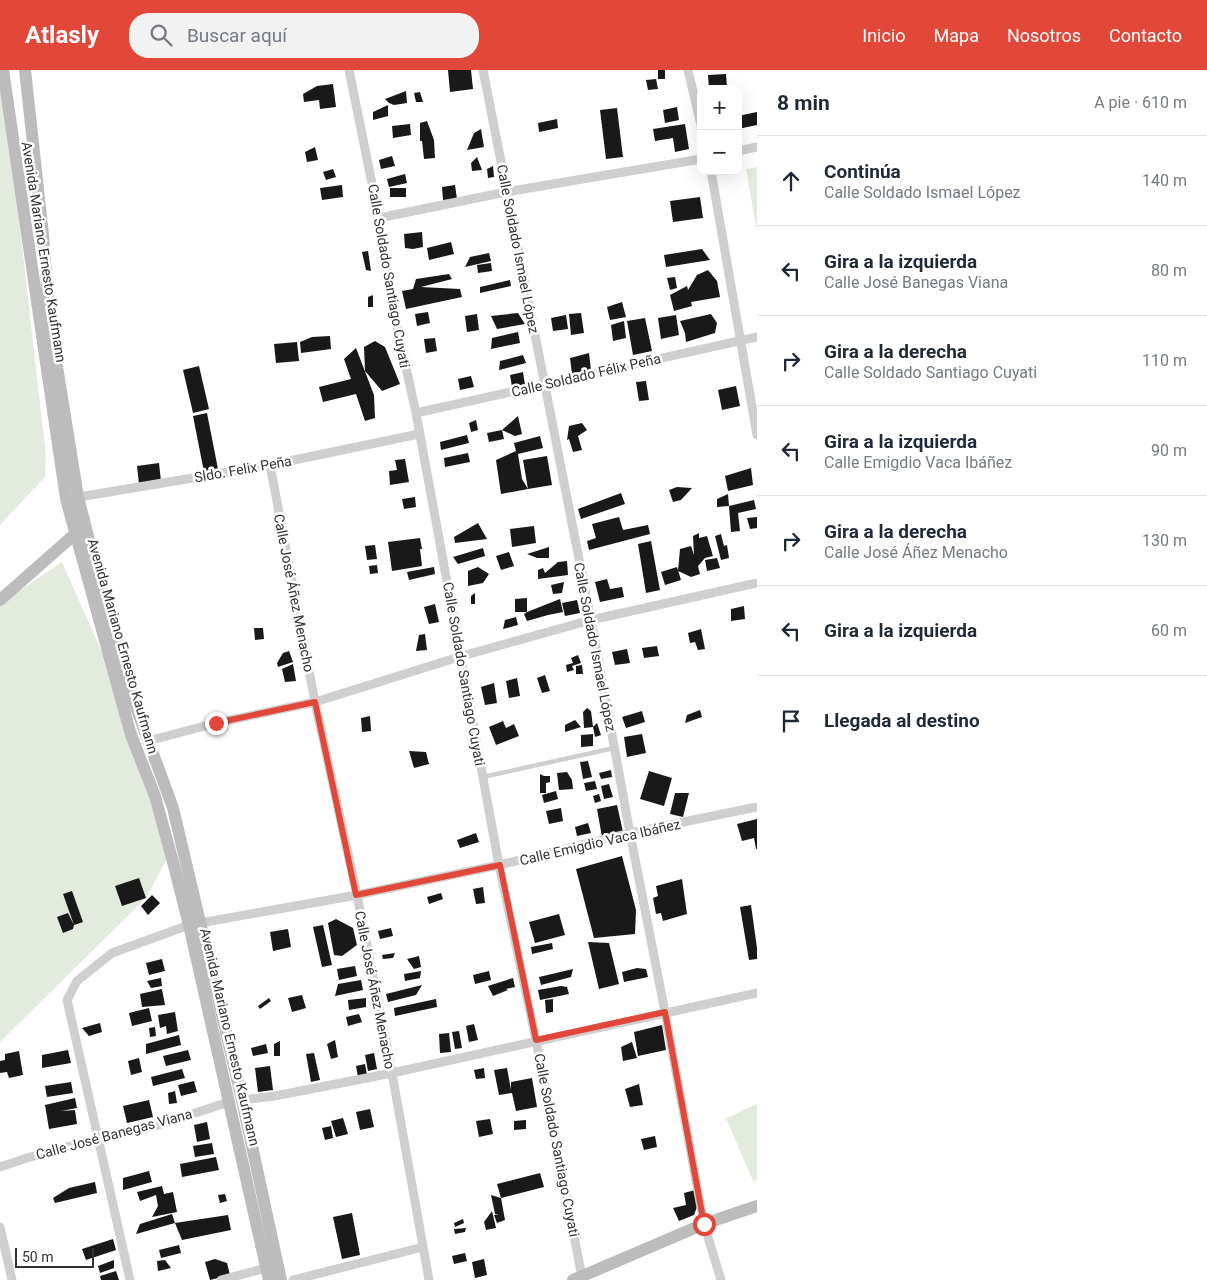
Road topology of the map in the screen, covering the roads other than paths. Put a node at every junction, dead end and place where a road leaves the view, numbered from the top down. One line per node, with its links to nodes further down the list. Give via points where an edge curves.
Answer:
1 (3, 70): 20 (main road, Avenida Mariano Ernesto Kaufmann)
2 (25, 70): 20 (main road, Avenida Mariano Ernesto Kaufmann, via 50,323)
3 (349, 70): 12 (street, Calle Soldado Santiago Cuyati)
4 (483, 70): 11 (street, Calle Soldado Ismael López)
5 (688, 70): 6 (street)
6 (697, 107)
7 (757, 147): 8 (street)
8 (742, 150)
9 (697, 160): 11 (street)
10 (711, 175): 14 (street)
11 (506, 192): 12 (street); 15 (street, Calle Soldado Ismael López)
12 (379, 218): 16 (street, Calle Soldado Santiago Cuyati, via 394,313)
13 (757, 337): 14 (street, Calle Soldado Félix Peña)
14 (739, 340): 15 (street, Calle Soldado Félix Peña); 18 (street)
15 (544, 386): 16 (street, Calle Soldado Félix Peña); 24 (street, Calle Soldado Ismael López)
16 (416, 413): 17 (street, Calle Soldado Santiago Cuyati)
17 (419, 434): 19 (street, Sldo. Felix Peña); 25 (street, Calle Soldado Santiago Cuyati)
18 (757, 435)
19 (270, 465): 20 (street, Sldo. Felix Peña); 26 (street, Calle José Áñez Menacho)
20 (72, 498): 21 (main road, Avenida Mariano Ernesto Kaufmann)
21 (81, 533): 23 (main road); 27 (main road, Avenida Mariano Ernesto Kaufmann, via 123,672); 34 (main road, Avenida Mariano Ernesto Kaufmann, via 131,735 155,796)
22 (757, 583): 24 (street)
23 (0, 600)
24 (591, 620): 25 (street); 28 (street, Calle Soldado Ismael López)
25 (462, 656): 26 (street); 29 (street, Calle Soldado Santiago Cuyati)
26 (315, 702): 27 (street); 33 (street, Calle José Áñez Menacho)
27 (148, 741): 34 (main road, Avenida Mariano Ernesto Kaufmann, via 173,808)
28 (614, 748): 29 (lane); 31 (street, Calle Soldado Ismael López)
29 (483, 777): 32 (street, Calle Soldado Santiago Cuyati)
30 (757, 807): 31 (street, Calle Emigdio Vaca Ibáñez)
31 (630, 833): 32 (street, Calle Emigdio Vaca Ibáñez); 36 (street, Calle Soldado Ismael López)
32 (500, 865): 33 (street, Calle Emigdio Vaca Ibáñez); 37 (street, Calle Soldado Santiago Cuyati)
33 (356, 895): 34 (street, Calle Emigdio Vaca Ibáñez); 38 (street, Calle José Áñez Menacho)
34 (195, 924): 39 (main road, Avenida Mariano Ernesto Kaufmann); 40 (street, Calle Emigdio Vaca Ibáñez, via 112,953 77,981 67,1000)
35 (757, 993): 36 (street, Calle José Banegas Viana)
36 (665, 1012): 37 (street, Calle José Banegas Viana); 43 (street, Calle Soldado Ismael López)
37 (536, 1040): 38 (street, Calle José Banegas Viana); 47 (street, Calle Soldado Santiago Cuyati)
38 (392, 1073): 39 (street, Calle José Banegas Viana); 45 (street, Calle José Áñez Menacho)
39 (236, 1101): 40 (street, Calle José Banegas Viana, via 158,1125); 46 (main road, Avenida Mariano Ernesto Kaufmann)
40 (99, 1138): 41 (street, Calle José Banegas Viana); 49 (street, Calle Emigdio Vaca Ibáñez)
41 (0, 1167)
42 (757, 1206): 43 (main road)
43 (704, 1224): 47 (main road); 54 (street, Calle Soldado Ismael López)
44 (0, 1227): 48 (street)
45 (423, 1247): 52 (street); 53 (street, Calle José Áñez Menacho)
46 (271, 1271): 50 (street); 51 (main road, Avenida Mariano Ernesto Kaufmann)
47 (578, 1278)
48 (12, 1280)
49 (130, 1280)
50 (221, 1280)
51 (281, 1280)
52 (293, 1280)
53 (429, 1280)
54 (721, 1280)

